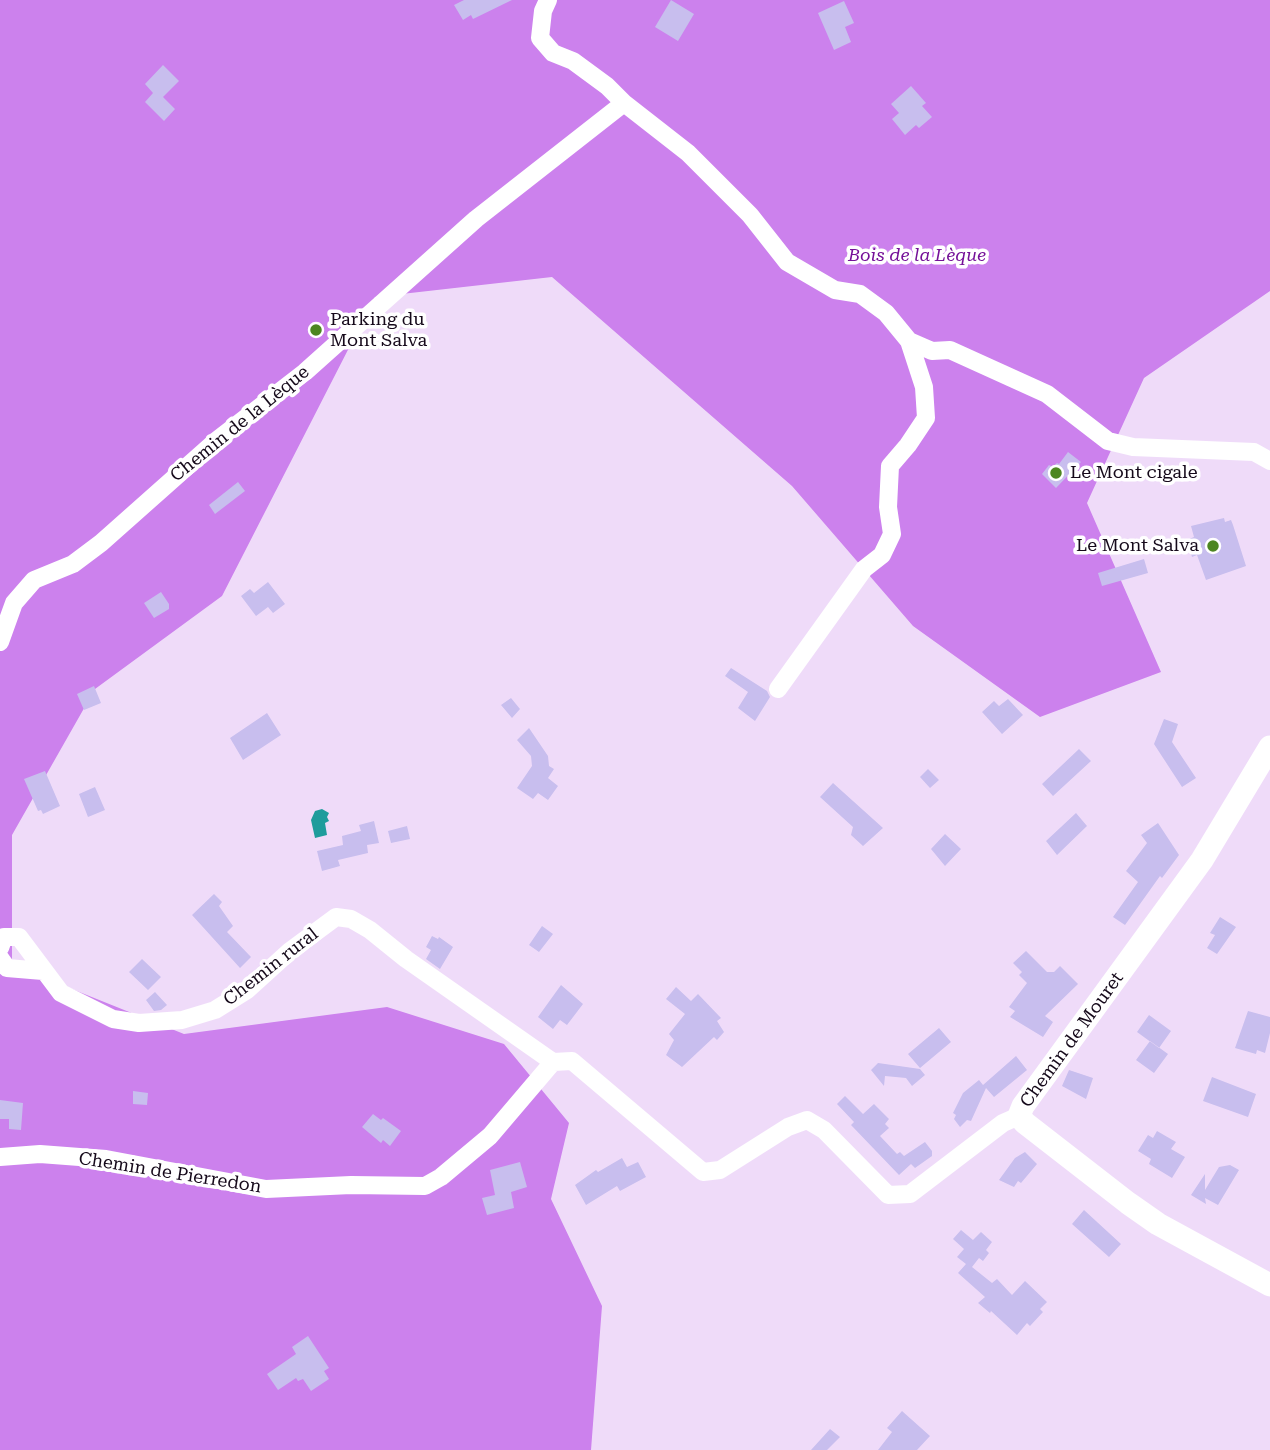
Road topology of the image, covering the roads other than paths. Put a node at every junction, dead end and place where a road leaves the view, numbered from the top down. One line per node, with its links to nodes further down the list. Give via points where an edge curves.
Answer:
1 (548, 0): 2 (street, via 540,38 552,53 572,61)
2 (624, 103): 3 (street, via 688,153 750,215 787,262 835,290 860,294 886,313); 5 (street, Chemin de la Lèque, via 476,219 305,372 217,440 101,543 73,565 34,580 13,603)
3 (909, 341): 4 (street, via 932,352 950,350 1047,394 1108,441 1133,447 1254,452); 6 (street, via 924,387 926,418 890,466 892,534 882,555 864,569)
4 (1270, 461)
5 (0, 642)
6 (778, 688)
7 (1270, 747): 12 (street, Chemin de Mouret, via 1202,860)
8 (0, 947): 10 (street, Chemin rural, via 4,937 19,937)
9 (0, 958): 10 (street, via 7,968)
10 (43, 971): 11 (street, Chemin rural, via 61,993 113,1019 139,1023 182,1020 215,1010 247,990 336,917 351,919)
11 (553, 1062): 12 (street, via 572,1061 703,1172 720,1170 788,1127 807,1121 824,1129 888,1195 910,1194); 13 (street, Chemin de Pierredon, via 490,1136 425,1186 266,1189 106,1159 40,1154)
12 (1019, 1115): 14 (street, Chemin de Mouret, via 1158,1224)
13 (0, 1157)
14 (1270, 1284)

